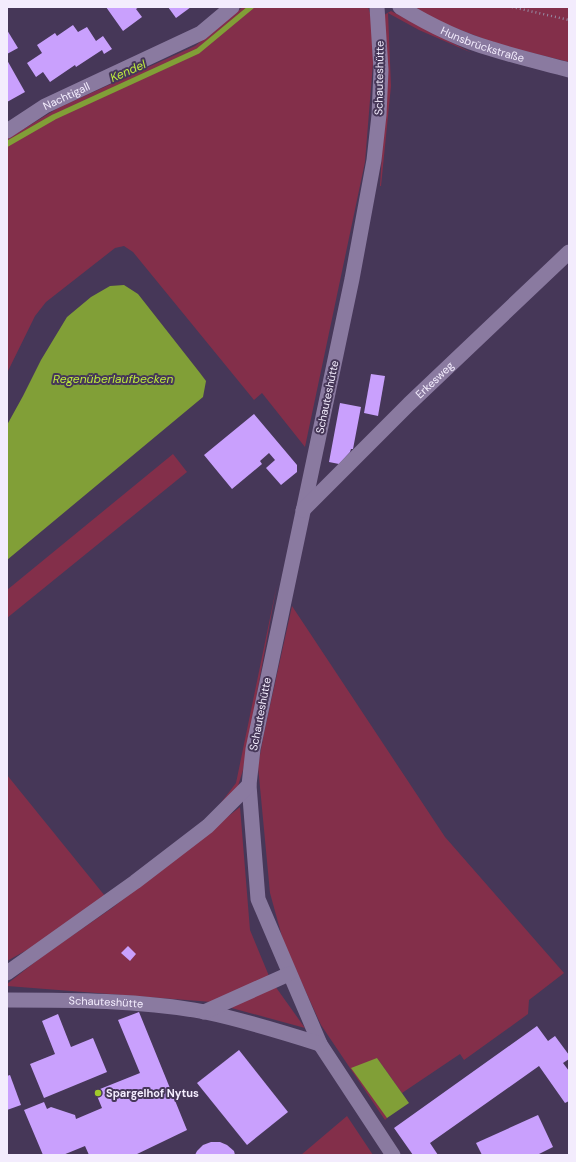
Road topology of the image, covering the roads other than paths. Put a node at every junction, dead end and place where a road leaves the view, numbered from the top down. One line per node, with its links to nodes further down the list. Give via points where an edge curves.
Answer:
1 (232, 7): 5 (street, Nachtigall, via 201,33 45,106)
2 (377, 7): 7 (street, Schauteshütte, via 381,70 374,160 352,279)
3 (400, 7): 4 (street, Hunsbrückstraße, via 464,39)
4 (569, 70)
5 (7, 131)
6 (569, 252): 7 (street, Erkesweg, via 409,404)
7 (303, 510): 8 (street, Schauteshütte, via 253,749)
8 (249, 785): 9 (street, via 208,826 135,882); 10 (street, Schauteshütte, via 258,899)
9 (7, 973)
10 (289, 974): 12 (street); 13 (street, Schauteshütte)
11 (7, 1000): 12 (street, Schauteshütte, via 140,1004)
12 (204, 1012): 13 (street, Schauteshütte, via 271,1028)
13 (320, 1044): 14 (street, Schauteshütte)
14 (393, 1155)

